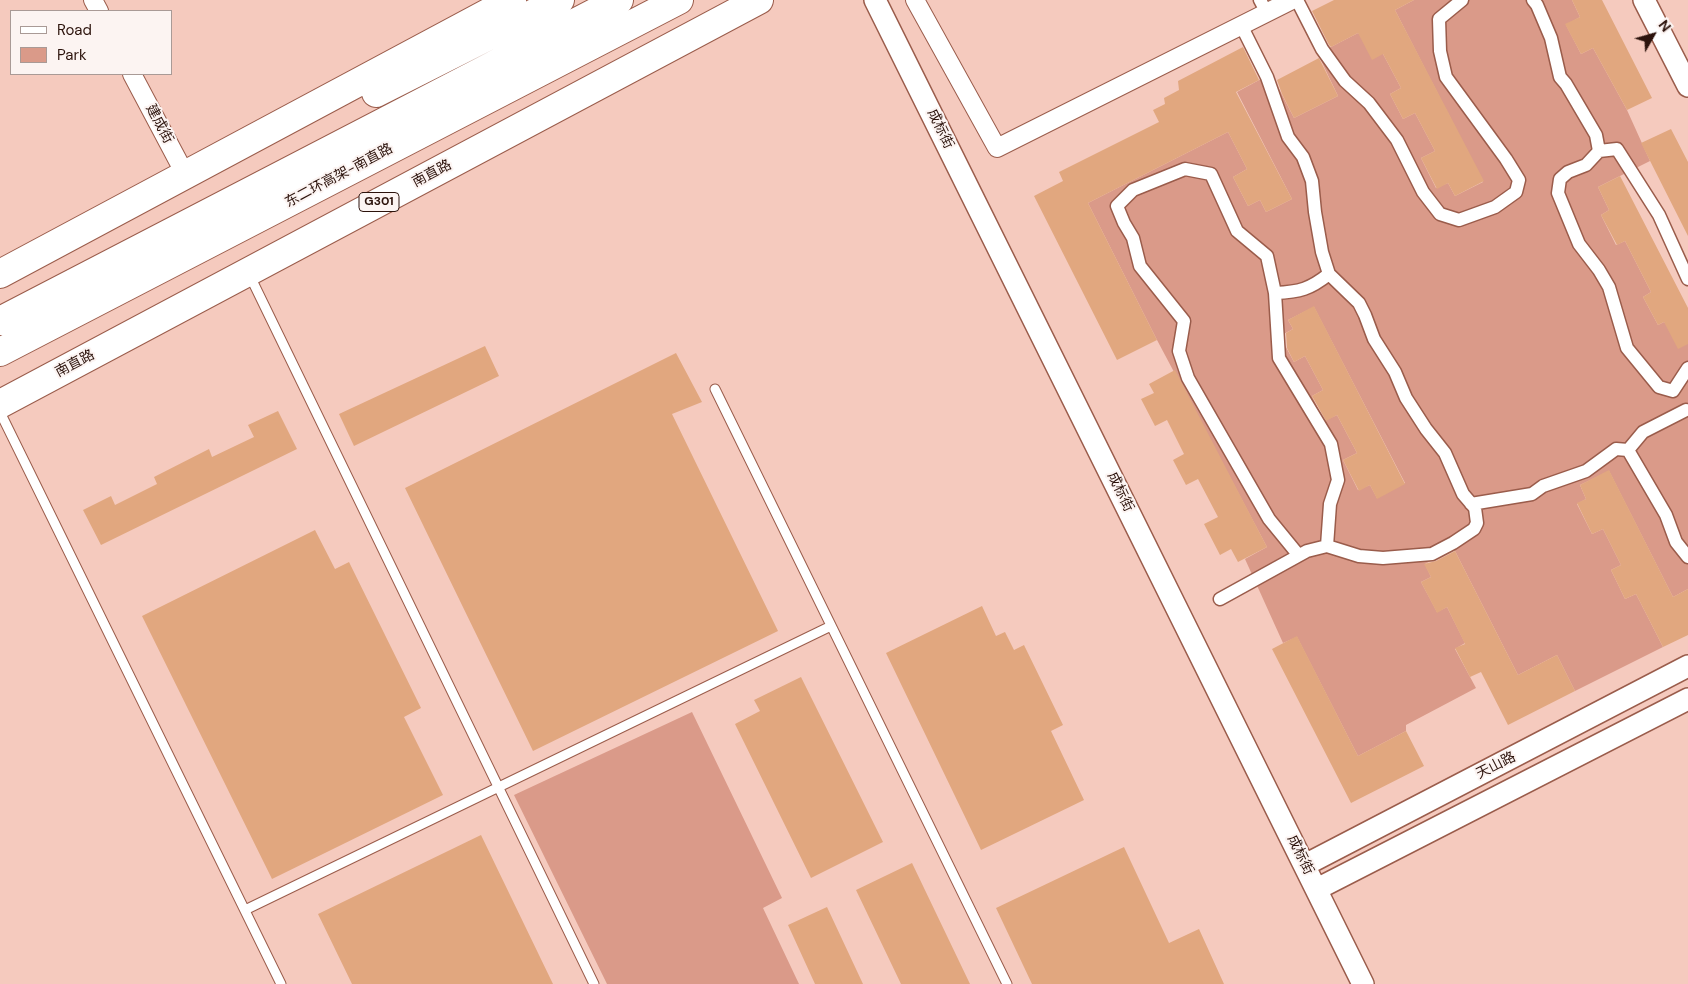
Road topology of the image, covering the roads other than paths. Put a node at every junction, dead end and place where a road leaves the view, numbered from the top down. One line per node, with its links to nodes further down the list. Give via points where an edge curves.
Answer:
1 (512, 0): 18 (highway)
2 (560, 0): 18 (highway, via 337,113)
3 (618, 0): 24 (highway, 东二环高架-南直路)
4 (679, 0): 25 (highway, 东二环高架-南直路)
5 (759, 0): 19 (highway, 南直路 / G301)
6 (876, 0): 42 (street, 成标街)
7 (915, 0): 14 (street, via 996,148)
8 (1292, 0): 13 (street)
9 (1297, 0): 10 (street, via 1322,49 1345,81 1398,140 1423,192 1440,214 1459,220 1495,207 1516,192 1519,180 1446,77 1440,51 1439,18)
10 (1462, 0)
11 (1533, 0): 17 (street, via 1551,38 1560,77 1596,135)
12 (1644, 0): 16 (street)
13 (1264, 6): 14 (street)
14 (1241, 26): 21 (street, via 1267,77 1288,137 1303,157 1312,181 1322,252)
15 (133, 75): 18 (street, 建成街)
16 (1688, 86)
17 (1600, 151): 22 (street, via 1617,149 1623,157 1659,215); 28 (street, via 1586,165 1560,179 1558,193 1579,244 1609,286 1627,348 1659,387)
18 (193, 170): 20 (highway)
19 (248, 272): 29 (highway, 南直路 / G301); 41 (lane)
20 (0, 274)
21 (1329, 274): 23 (street, via 1316,284 1296,292); 33 (street, via 1359,303 1374,339 1395,372 1406,398 1445,453 1463,494)
22 (1688, 279)
23 (1275, 293): 34 (street, via 1279,358 1330,444 1338,480 1330,504); 35 (street, via 1267,256 1237,231 1211,174 1185,169 1133,190 1117,206 1133,238 1140,266 1184,321 1178,351 1188,378 1269,519)
24 (0, 321)
25 (0, 352)
26 (1688, 368): 28 (street)
27 (715, 389): 38 (lane)
28 (1673, 391): 30 (street)
29 (0, 404)
30 (1687, 411): 32 (street, via 1643,432)
31 (0, 412): 44 (lane)
32 (1628, 450): 33 (street, via 1616,449 1586,472 1543,486 1532,494); 36 (street, via 1666,515 1676,542)
33 (1472, 504): 34 (street, via 1477,523 1474,529 1432,554 1383,558 1359,556)
34 (1327, 546): 37 (street, via 1307,550)
35 (1296, 552)
36 (1688, 557)
37 (1220, 598)
38 (831, 626): 41 (lane); 47 (lane)
39 (1688, 666): 42 (street, 天山路)
40 (1688, 699): 43 (street, 天山路)
41 (498, 788): 44 (lane); 46 (lane)
42 (1305, 865): 43 (street, 成标街)
43 (1317, 889): 48 (street, 成标街)
44 (245, 910): 45 (lane)
45 (282, 984)
46 (594, 984)
47 (1007, 984)
48 (1363, 984)

